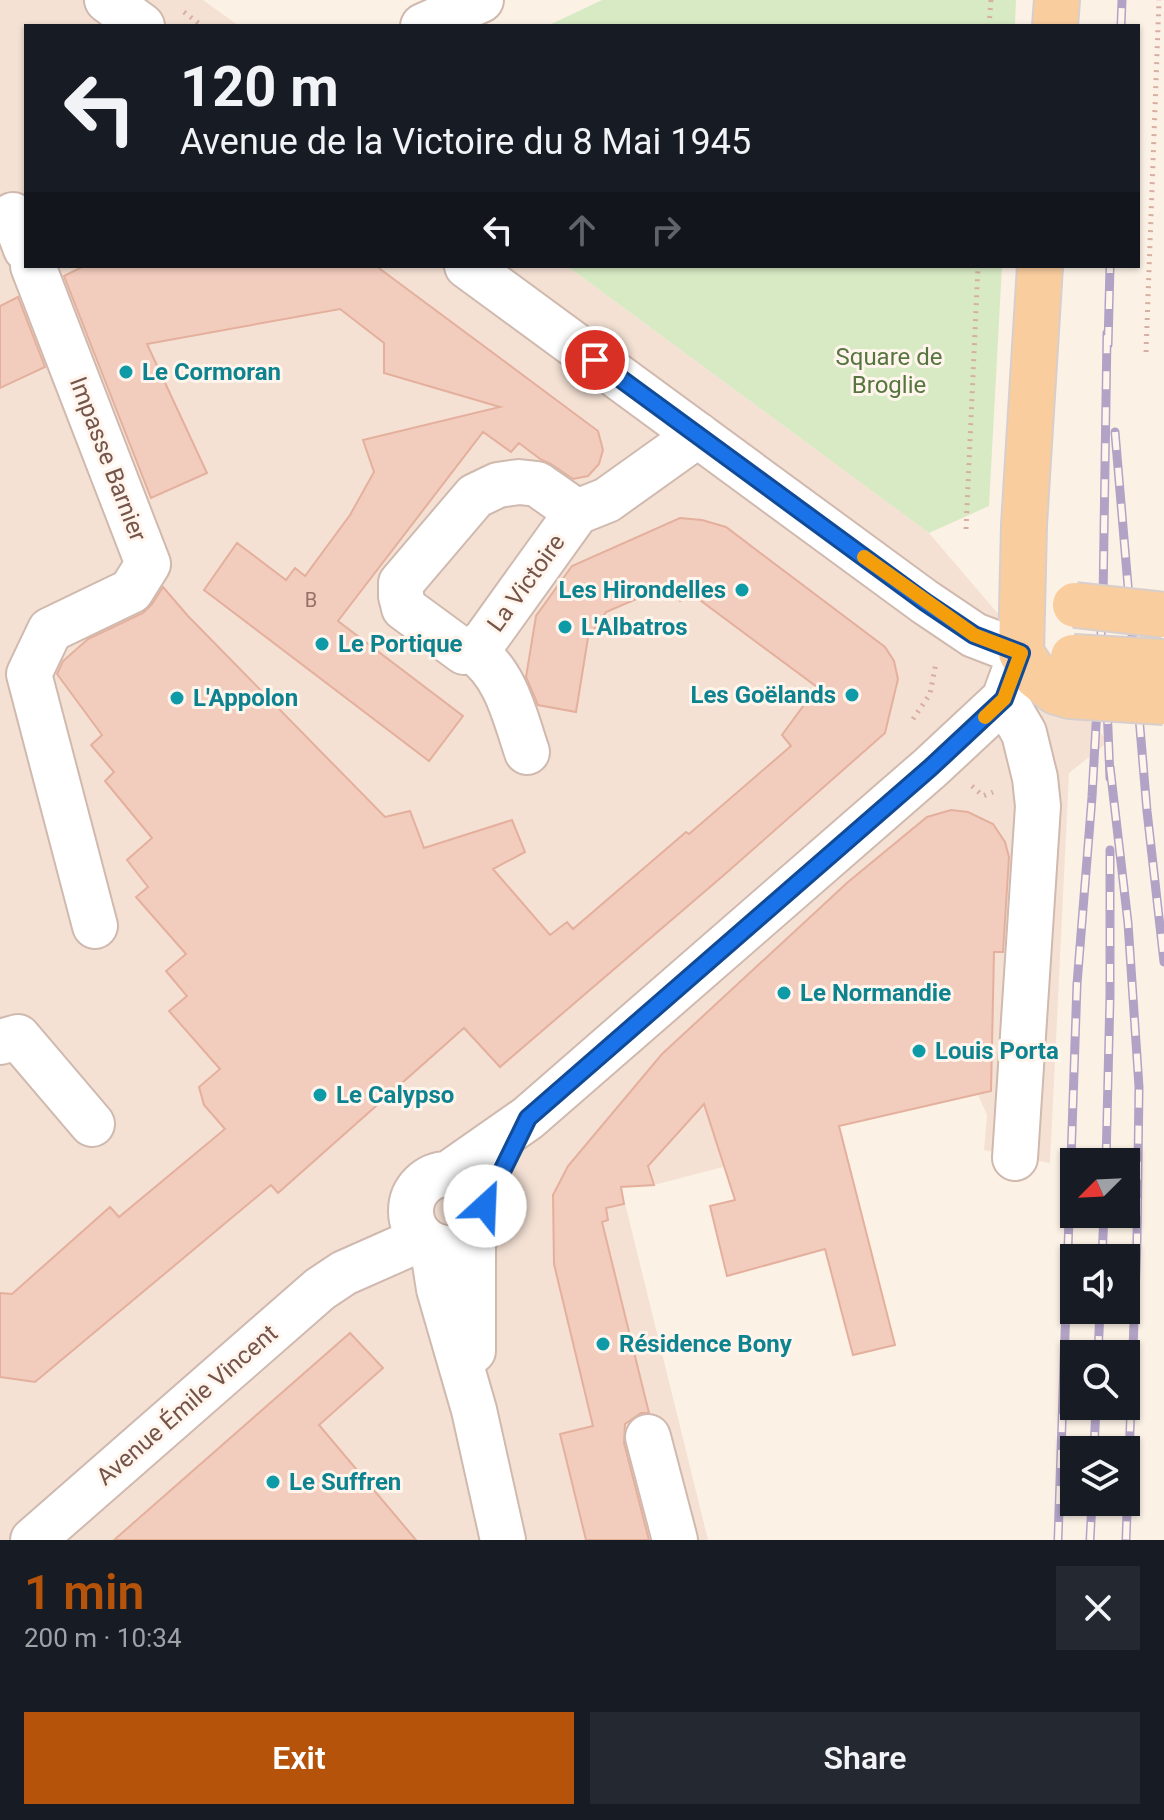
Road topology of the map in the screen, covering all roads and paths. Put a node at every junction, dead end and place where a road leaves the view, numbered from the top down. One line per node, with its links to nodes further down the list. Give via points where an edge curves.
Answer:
1 (107, 0): 6 (street)
2 (481, 0): 7 (street)
3 (991, 0): 8 (path)
4 (1057, 0): 9 (main road)
5 (1159, 0): 14 (path)
6 (139, 24)
7 (427, 24)
8 (989, 24)
9 (1055, 24)
10 (34, 268): 29 (street, Impasse Barnier, via 148,564 131,591 50,630 29,674)
11 (470, 268): 15 (street)
12 (978, 268): 18 (path)
13 (1040, 268): 17 (main road)
14 (1146, 352)
15 (698, 435): 16 (street, via 607,500); 21 (street, via 962,627)
16 (577, 512): 20 (street, La Victoire); 20 (street, La Victoire, via 537,484 498,485 475,496 401,583 404,608 464,652)
17 (1024, 525): 19 (main road, bridge, via 1056,596 1075,605); 21 (main road)
18 (966, 529)
19 (1164, 615)
20 (473, 651): 28 (street, La Victoire, via 485,659 508,695)
21 (1021, 653): 24 (main road); 25 (street, Avenue Émile Vincent)
22 (937, 654): 27 (path, via 930,694)
23 (1164, 662): 24 (main road, bridge)
24 (1072, 677): 26 (main road, bridge)
25 (1004, 699): 32 (street, via 1024,733 1038,806); 33 (street, Avenue Émile Vincent, via 528,1118)
26 (1164, 702)
27 (907, 729)
28 (527, 752)
29 (95, 926)
30 (0, 1042): 31 (street, via 18,1037)
31 (92, 1124)
32 (1015, 1158)
33 (446, 1216): 35 (street, Avenue Émile Vincent, via 320,1289); 36 (street, via 439,1289 474,1410)
34 (648, 1437): 37 (street)
35 (33, 1540)
36 (503, 1540)
37 (675, 1540)

